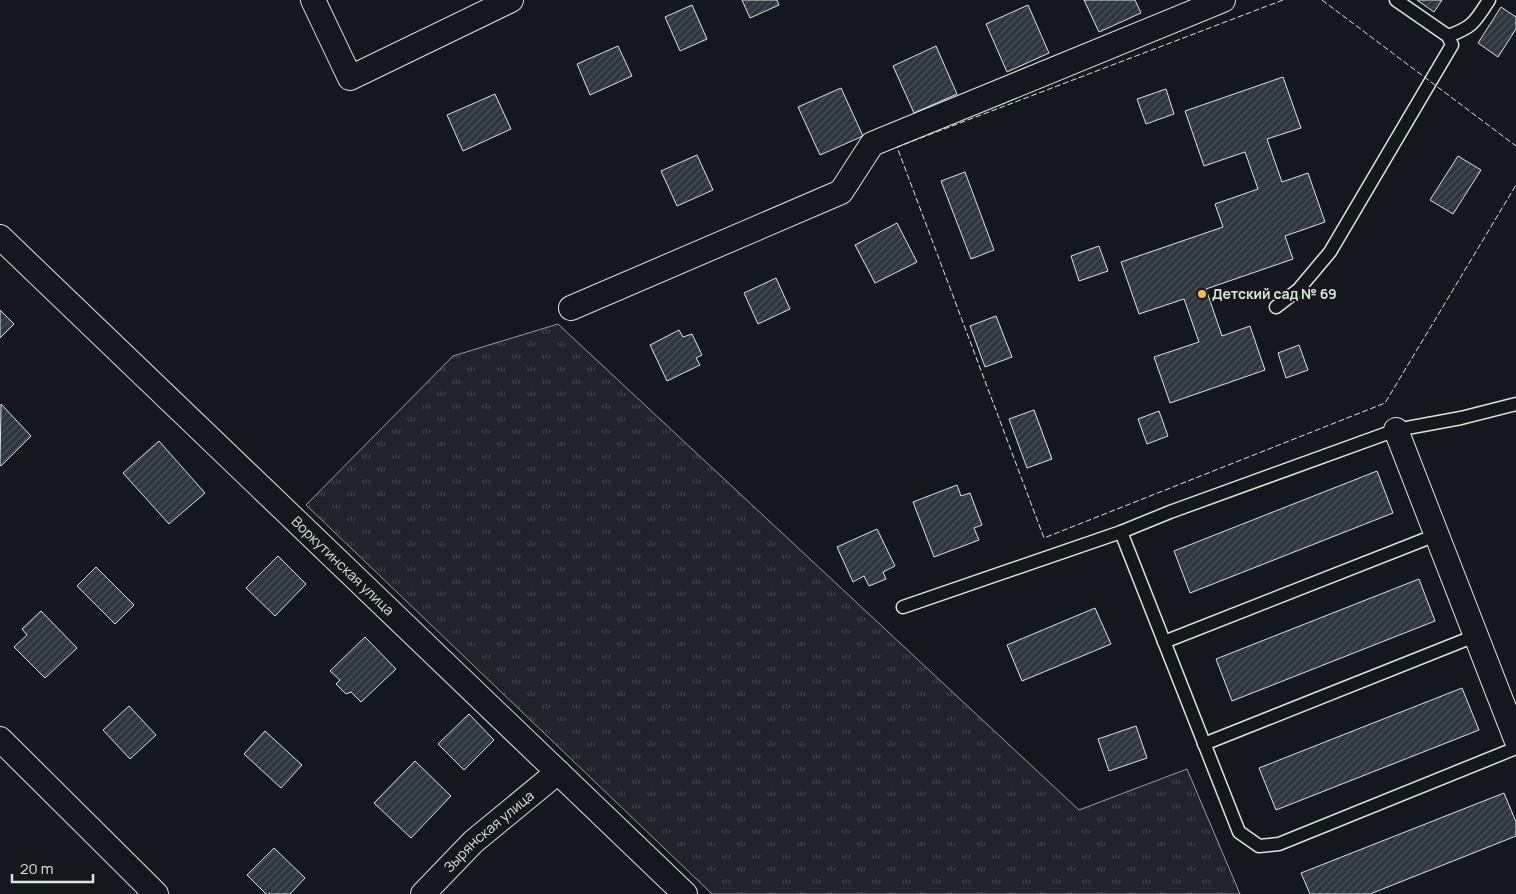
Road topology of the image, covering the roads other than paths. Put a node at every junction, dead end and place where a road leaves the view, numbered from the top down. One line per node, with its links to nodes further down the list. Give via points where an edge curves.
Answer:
1 (313, 0): 2 (street, via 350,78)
2 (511, 0)
3 (1223, 0): 9 (street, via 872,144 841,192)
4 (1396, 0): 6 (lane)
5 (1489, 0): 6 (lane, via 1476,21)
6 (1448, 36): 8 (lane, via 1452,45 1330,252 1298,290)
7 (0, 238): 21 (street, Воркутинская улица)
8 (1276, 306)
9 (571, 308)
10 (1516, 404): 11 (lane)
11 (1396, 430): 12 (lane); 13 (street)
12 (1121, 532): 14 (lane); 16 (lane)
13 (1436, 535): 15 (street); 16 (lane)
14 (903, 607)
15 (1475, 636): 18 (street); 19 (lane)
16 (1164, 642): 19 (lane)
17 (0, 739): 22 (street)
18 (1516, 739)
19 (1204, 744): 20 (lane, via 1239,832 1259,846 1278,844)
20 (1516, 748)
21 (558, 772): 23 (street, Зырянская улица, via 473,842); 24 (street, Воркутинская улица)
22 (156, 894)
23 (423, 894)
24 (685, 894)

